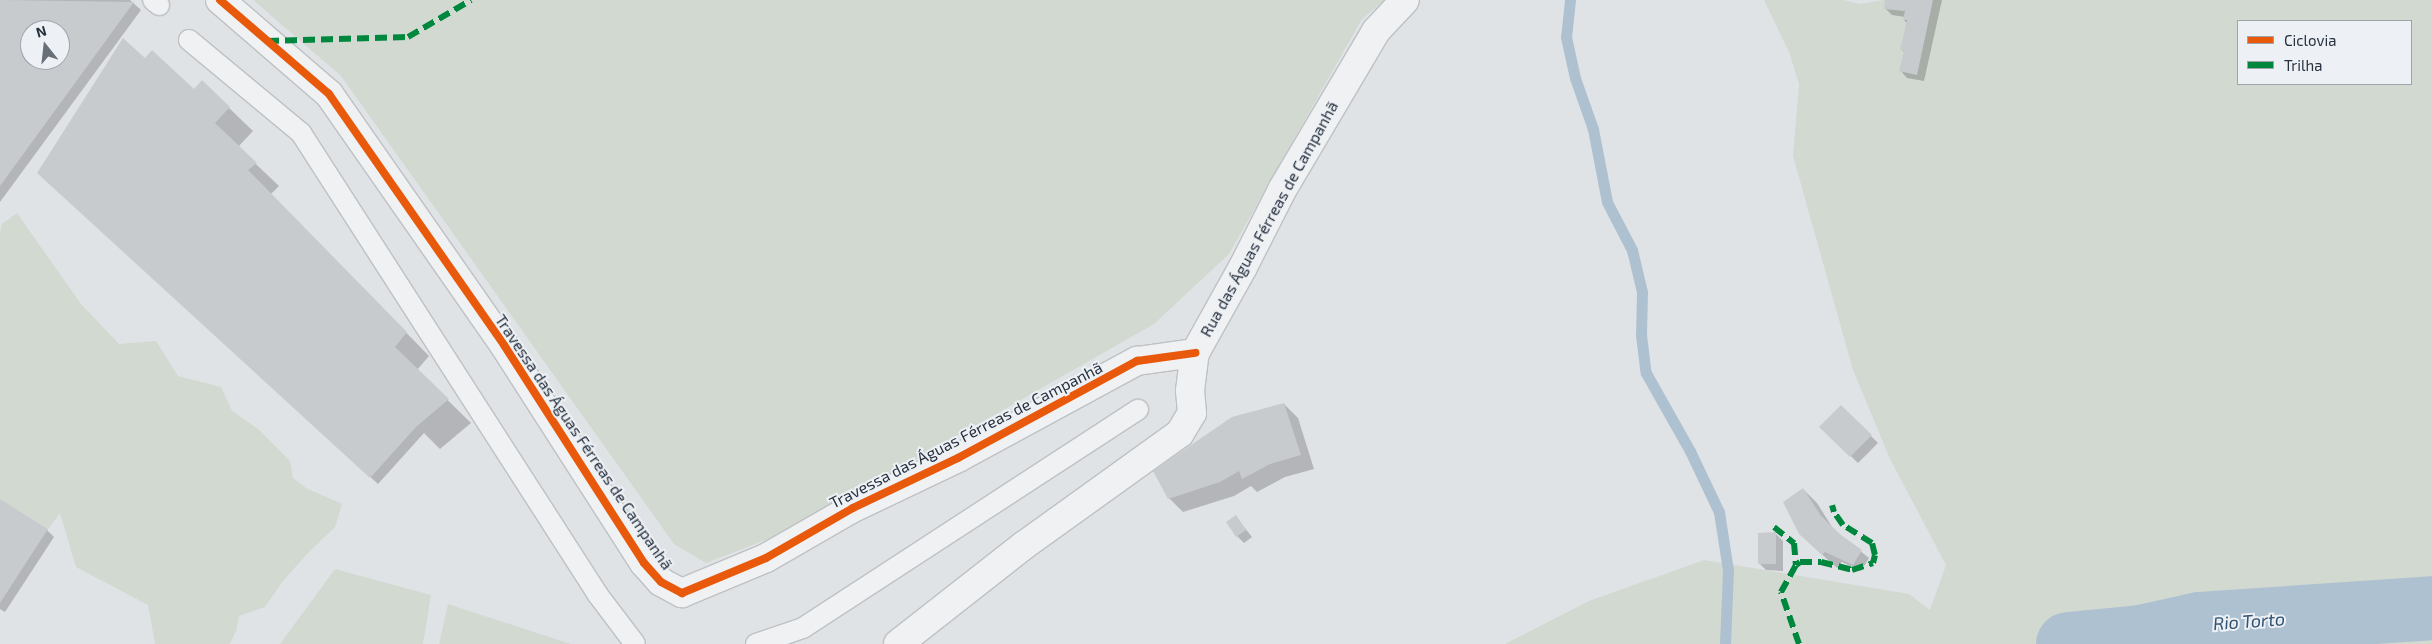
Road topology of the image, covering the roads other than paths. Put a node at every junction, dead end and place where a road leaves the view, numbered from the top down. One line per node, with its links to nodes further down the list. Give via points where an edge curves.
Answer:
1 (220, 0): 4 (street, Travessa das Águas Férreas de Campanhã, via 329,94 504,345 644,563 661,582 682,594 766,558 853,508 958,458 1137,361)
2 (1405, 0): 4 (street, Rua das Águas Férreas de Campanhã, via 1376,31 1336,98 1282,190)
3 (189, 40): 6 (lane, via 301,132 598,595)
4 (1195, 353): 8 (street, Rua das Águas Férreas de Campanhã, via 1190,391 1192,413 1180,433 1023,546)
5 (1138, 410): 7 (lane, via 803,628)
6 (635, 644)
7 (756, 644)
8 (898, 644)

